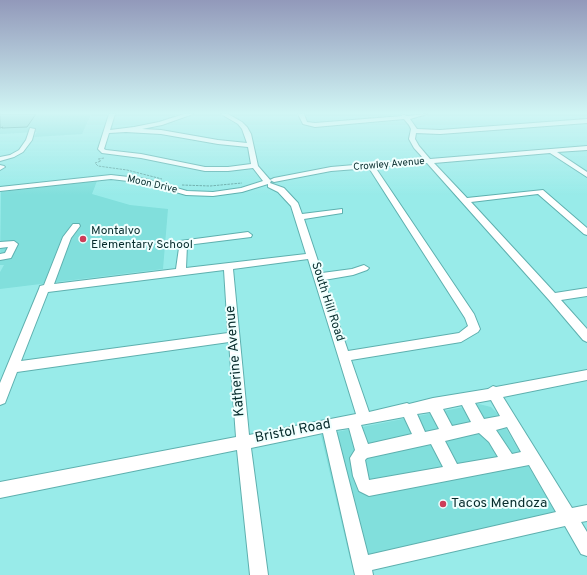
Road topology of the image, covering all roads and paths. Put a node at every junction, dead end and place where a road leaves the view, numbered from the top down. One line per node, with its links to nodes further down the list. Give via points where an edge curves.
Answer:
1 (28, 141): 10 (street, via 19,153)
2 (103, 141): 8 (street, via 101,149)
3 (211, 141): 5 (street)
4 (413, 141): 9 (street)
5 (249, 143): 11 (street)
6 (587, 148): 7 (street, Crowley Avenue)
7 (552, 151): 9 (street, Crowley Avenue); 13 (street)
8 (110, 153): 11 (street, via 141,156 200,168 228,169); 14 (path, via 95,163 99,166 139,172)
9 (429, 161): 12 (street, Crowley Avenue); 19 (street)
10 (1, 165)
11 (255, 166): 16 (street, South Hill Road)
12 (372, 166): 16 (street, Crowley Avenue, via 320,171); 37 (street, via 470,317 474,330 461,337)
13 (587, 176)
14 (166, 181)
15 (246, 182): 17 (path, via 210,186)
16 (272, 182): 18 (street, Moon Drive, via 233,192 203,194 177,191 136,179 112,177); 21 (street, South Hill Road, via 292,201)
17 (177, 185)
18 (0, 189)
19 (466, 200): 23 (street, via 540,192); 34 (street)
20 (339, 211): 21 (street)
21 (300, 217): 26 (street, South Hill Road)
22 (76, 226): 32 (street, via 67,237)
23 (587, 232)
24 (248, 235): 30 (street, via 183,243)
25 (0, 245): 27 (street, via 14,244 8,256)
26 (312, 256): 28 (street); 31 (street, South Hill Road)
27 (0, 257)
28 (228, 266): 30 (street); 35 (street, Katherine Avenue)
29 (364, 268): 31 (street)
30 (181, 272): 32 (street)
31 (319, 277): 37 (street, South Hill Road)
32 (46, 288): 38 (street)
33 (587, 292): 34 (street)
34 (553, 296): 36 (street)
35 (233, 337): 38 (street); 51 (street, Katherine Avenue)
36 (587, 337)
37 (345, 356): 45 (street, South Hill Road)
38 (12, 367): 42 (street)
39 (587, 375): 40 (street, Bristol Road)
40 (493, 392): 41 (street, Bristol Road); 46 (street)
41 (465, 398): 43 (street, Bristol Road); 48 (street)
42 (0, 399)
43 (433, 404): 44 (street, Bristol Road); 49 (street)
44 (407, 409): 45 (street, Bristol Road); 50 (street)
45 (359, 419): 47 (street, Bristol Road); 52 (street, South Hill Road)
46 (510, 420): 48 (street); 53 (street)
47 (328, 425): 51 (street, Bristol Road); 60 (street)
48 (481, 426): 49 (street); 54 (street, via 494,437)
49 (449, 434): 50 (street)
50 (428, 438): 52 (street); 55 (street)
51 (243, 442): 56 (street, Bristol Road); 61 (street, Katherine Avenue)
52 (363, 452): 55 (street, via 357,458 360,476 364,486 369,488)
53 (532, 457): 54 (street); 58 (street)
54 (509, 462): 55 (street)
55 (453, 472)
56 (0, 490)
57 (587, 513): 58 (street)
58 (568, 518): 59 (street); 60 (street)
59 (587, 548)
60 (368, 568)
61 (259, 575)

